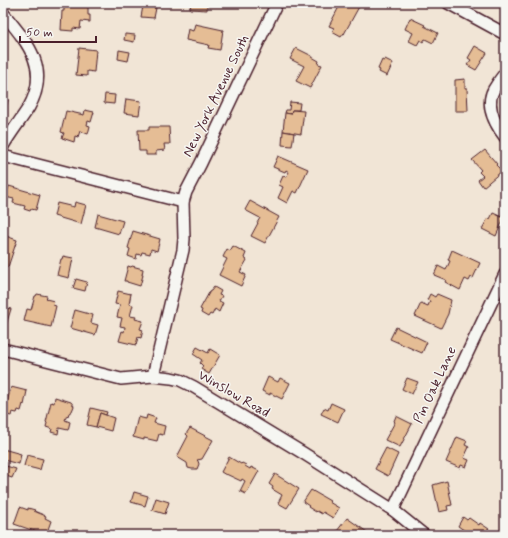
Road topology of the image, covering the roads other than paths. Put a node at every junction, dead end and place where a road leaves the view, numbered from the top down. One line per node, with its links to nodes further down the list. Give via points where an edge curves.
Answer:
1 (277, 3): 9 (street, New York Avenue South)
2 (448, 3): 4 (street)
3 (3, 13): 7 (street, via 28,44 38,70 38,82 29,108)
4 (505, 34)
5 (505, 73): 6 (street, via 493,90 490,104 493,117)
6 (505, 137)
7 (3, 146)
8 (3, 156): 9 (street)
9 (183, 202): 12 (street, New York Avenue South, via 183,250)
10 (505, 274): 13 (street, Pin Oak Lane)
11 (3, 349): 12 (street, Winslow Road, via 121,379)
12 (152, 376): 13 (street, Winslow Road, via 180,380 194,387)
13 (393, 510): 14 (street, Winslow Road)
14 (424, 535)

